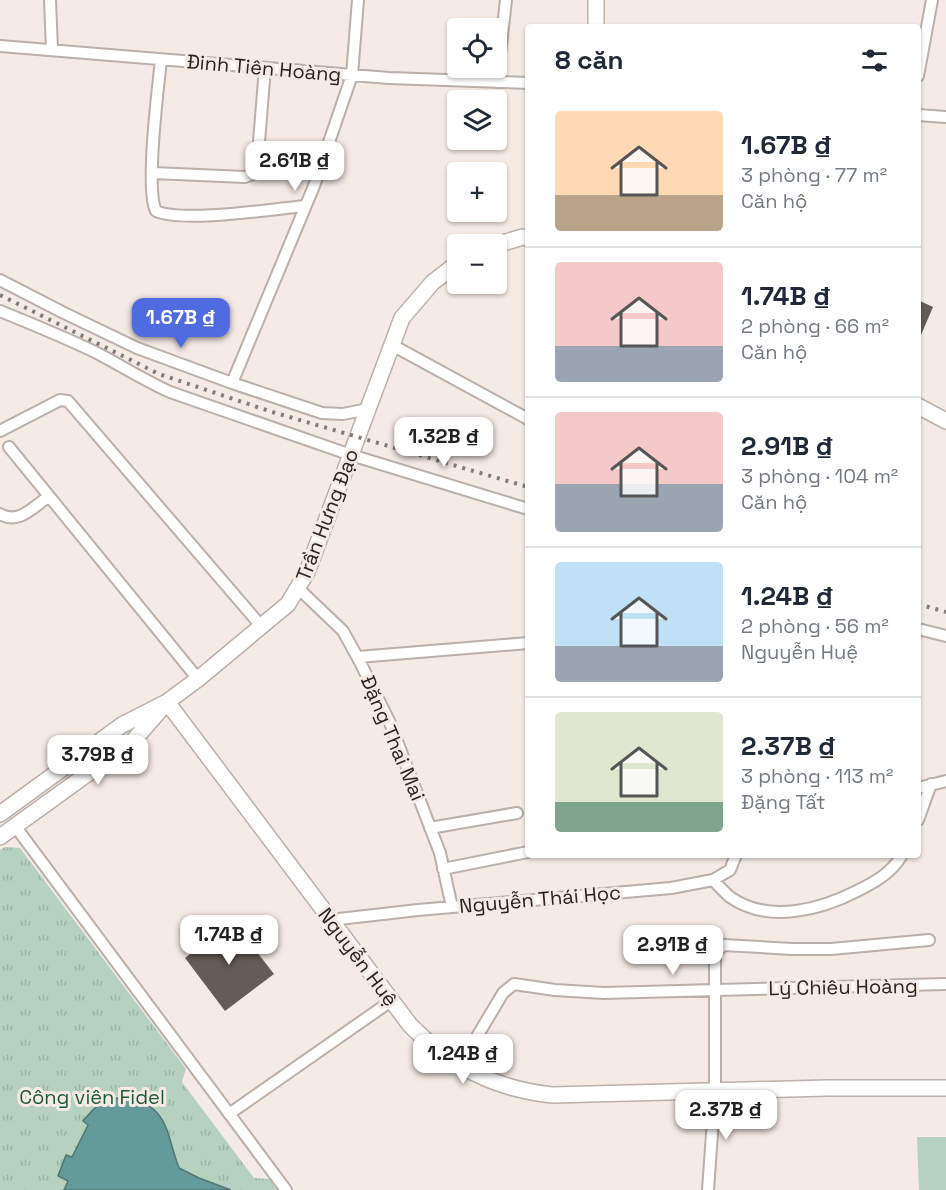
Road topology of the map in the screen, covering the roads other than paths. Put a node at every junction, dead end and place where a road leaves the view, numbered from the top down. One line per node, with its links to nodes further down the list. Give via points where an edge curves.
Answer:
1 (50, 0): 8 (street)
2 (358, 0): 12 (street)
3 (506, 0): 13 (street)
4 (596, 0): 6 (street)
5 (932, 0): 10 (street)
6 (596, 24)
7 (0, 46): 8 (street, Đinh Tiên Hoàng)
8 (52, 50): 9 (street, Đinh Tiên Hoàng)
9 (161, 60): 11 (street, Đinh Tiên Hoàng); 17 (street)
10 (921, 60)
11 (265, 68): 12 (street, Đinh Tiên Hoàng); 17 (street, via 257,166 253,174 245,177)
12 (352, 75): 13 (street, Đinh Tiên Hoàng); 18 (street)
13 (497, 82): 14 (street, Đinh Tiên Hoàng)
14 (525, 83)
15 (921, 115): 16 (street)
16 (946, 117)
17 (153, 172): 18 (street, via 154,208 166,214 225,214)
18 (305, 206): 25 (street)
19 (525, 238): 20 (street)
20 (507, 242)
21 (447, 271): 24 (street, Trần Hưng Đạo, via 402,318)
22 (0, 280): 25 (street, via 137,348)
23 (0, 311): 32 (street, via 94,352 170,392)
24 (392, 345): 27 (street, Trần Hưng Đạo); 28 (street)
25 (232, 383): 27 (street, via 322,413)
26 (921, 408): 29 (street)
27 (368, 409): 32 (street, Trần Hưng Đạo)
28 (525, 417)
29 (946, 421)
30 (0, 430): 37 (street, via 60,400 68,401)
31 (9, 447): 33 (street)
32 (351, 455): 34 (street); 36 (street, Trần Hưng Đạo)
33 (48, 497): 35 (street, via 18,518); 42 (street)
34 (525, 508)
35 (0, 514)
36 (299, 589): 37 (street, Trần Hưng Đạo); 41 (street, Đặng Thai Mai, via 343,631)
37 (262, 627): 42 (street, Trần Hưng Đạo)
38 (921, 630): 39 (street)
39 (946, 636)
40 (525, 643): 41 (street)
41 (357, 657): 51 (street, Đặng Thai Mai, via 390,723)
42 (198, 679): 43 (street, Trần Hưng Đạo)
43 (166, 702): 49 (street, Trần Hưng Đạo, via 122,725); 50 (street, Trần Hưng Đạo, via 132,741); 59 (street, Nguyễn Huệ)
44 (946, 781): 45 (street)
45 (931, 784): 46 (street); 47 (street)
46 (921, 787)
47 (921, 812)
48 (517, 813): 51 (street)
49 (0, 814)
50 (15, 826): 52 (street, Trần Hưng Đạo); 67 (street)
51 (430, 828): 56 (street, Đặng Thai Mai)
52 (0, 837)
53 (525, 853): 56 (street)
54 (735, 858): 57 (street, via 730,870)
55 (900, 858): 57 (street, via 880,879 835,902 810,909 779,911 752,907 730,897)
56 (443, 869): 58 (street, Đặng Thai Mai)
57 (713, 880): 58 (street, Nguyễn Thái Học, via 671,888)
58 (452, 907): 59 (street, Nguyễn Thái Học)
59 (330, 920): 63 (street, Nguyễn Huệ)
60 (929, 940): 62 (street, via 831,949 724,945 715,952)
61 (946, 984): 62 (street, Lý Chiêu Hoàng)
62 (715, 989): 64 (street, Lý Chiêu Hoàng, via 582,993 514,984 503,993); 66 (street)
63 (391, 1001): 64 (street, Nguyễn Huệ, via 427,1043); 67 (street)
64 (460, 1065): 66 (street, Nguyễn Huệ, via 495,1083 552,1095)
65 (946, 1088): 66 (street, Nguyễn Huệ)
66 (715, 1091): 69 (street)
67 (229, 1114): 68 (street)
68 (286, 1190)
69 (708, 1190)

